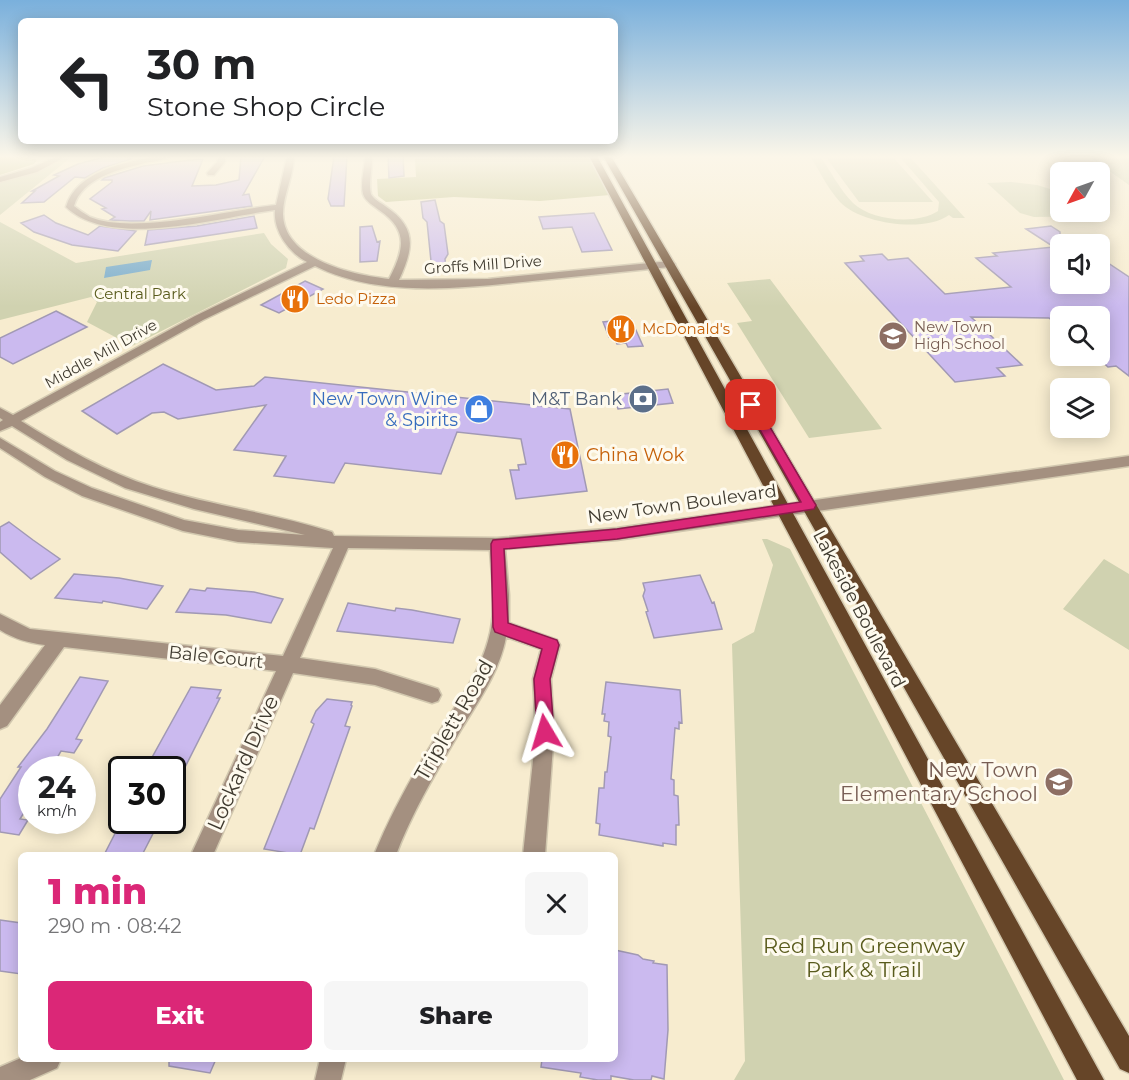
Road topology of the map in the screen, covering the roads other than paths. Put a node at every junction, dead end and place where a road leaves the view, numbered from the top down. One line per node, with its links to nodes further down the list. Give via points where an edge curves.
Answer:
1 (70, 206): 5 (street, via 104,225 132,227)
2 (379, 206): 8 (street, via 403,226 404,261)
3 (625, 206): 7 (main road, Lakeside Boulevard)
4 (632, 206): 7 (main road, Lakeside Boulevard)
5 (279, 207): 6 (street, Groffs Mill Drive, via 284,234)
6 (315, 262): 8 (street, Groffs Mill Drive, via 354,276); 9 (street, Middle Mill Drive)
7 (662, 265): 8 (street, Groffs Mill Drive, via 457,285); 12 (main road, Lakeside Boulevard); 13 (main road, Lakeside Boulevard)
8 (392, 283)
9 (4, 420): 14 (street, New Town Boulevard, via 129,484)
10 (0, 442): 14 (street, New Town Boulevard, via 87,492 183,525 238,536)
11 (1129, 461): 12 (street, New Town Boulevard)
12 (810, 505): 13 (street, New Town Boulevard); 25 (main road, Lakeside Boulevard)
13 (784, 510): 15 (street, New Town Boulevard, via 617,534); 30 (main road, Lakeside Boulevard)
14 (344, 542): 15 (street, New Town Boulevard); 19 (street, Lockard Drive)
15 (497, 544): 17 (street, Triplett Road)
16 (0, 621): 18 (street, Bale Court, via 30,636)
17 (500, 627): 23 (street, Triplett Road, via 474,692 415,788); 24 (street, via 551,645 542,679 545,732)
18 (59, 640): 19 (street, Bale Court); 21 (street)
19 (287, 665): 20 (street, Bale Court, via 375,676); 22 (street, Lockard Drive)
20 (432, 695)
21 (0, 720)
22 (203, 852)
23 (386, 852)
24 (534, 852)
25 (1129, 1060)
26 (41, 1062): 28 (street)
27 (332, 1062): 29 (street)
28 (1, 1080)
29 (328, 1080)
30 (1091, 1080)

